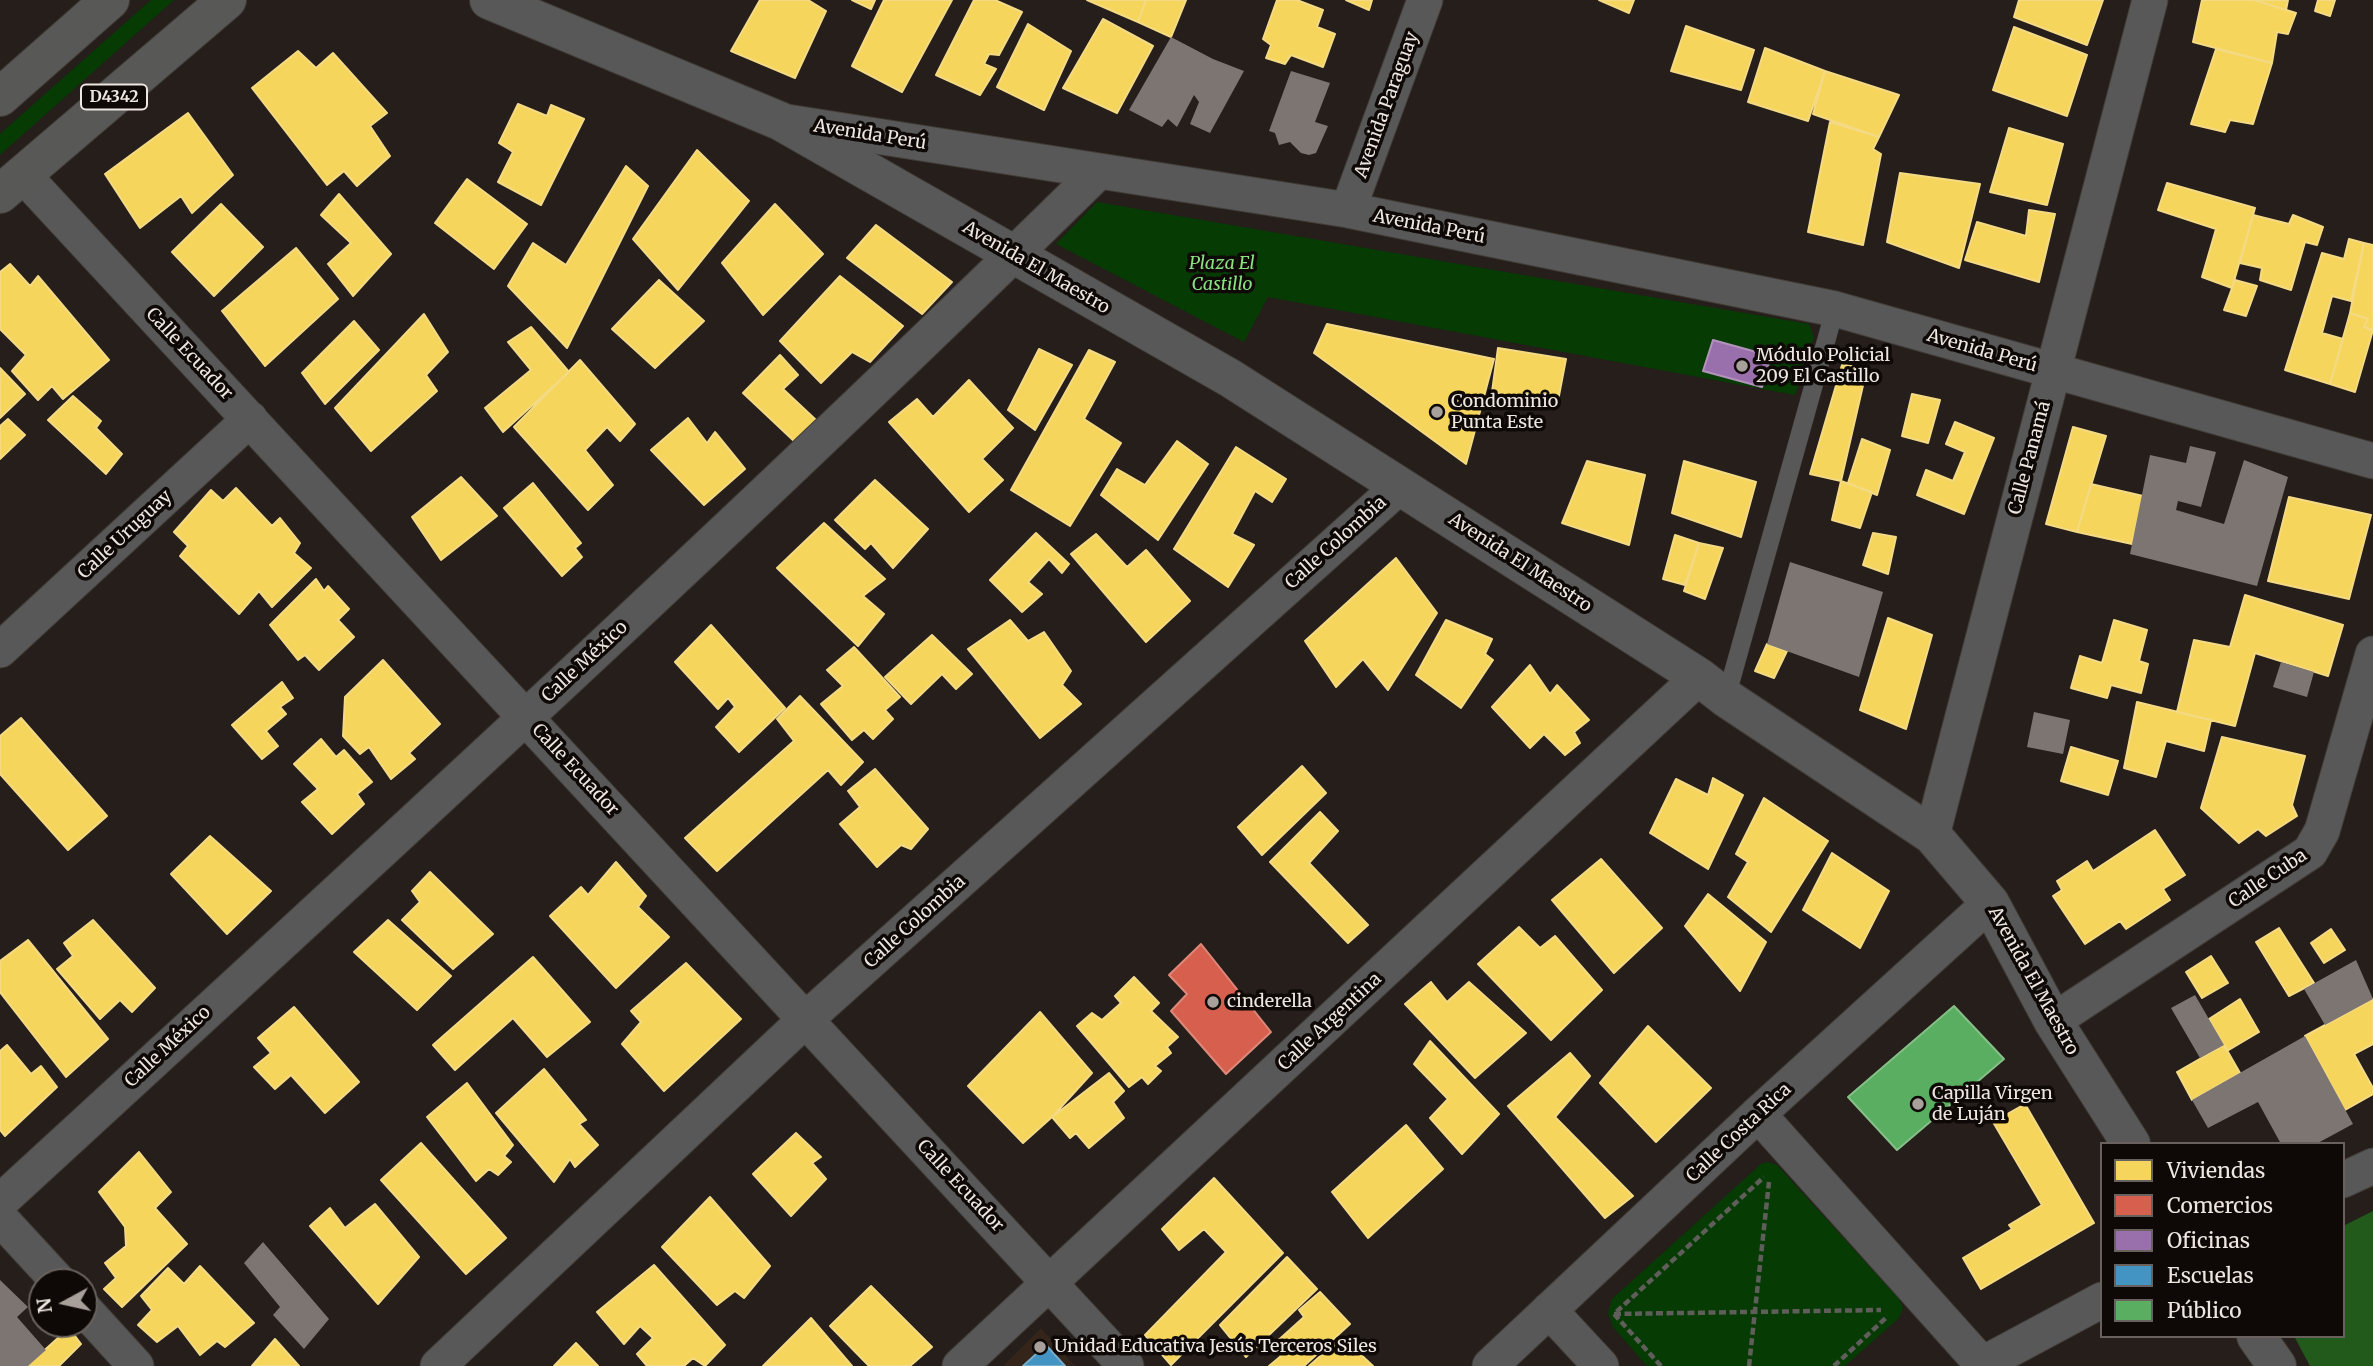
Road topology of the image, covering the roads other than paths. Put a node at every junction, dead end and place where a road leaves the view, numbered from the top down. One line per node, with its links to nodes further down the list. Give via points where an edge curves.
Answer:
1 (110, 0): 6 (main road)
2 (227, 0): 9 (main road, D4342)
3 (489, 0): 7 (street, Avenida Perú)
4 (1425, 0): 10 (street, Avenida Paraguay)
5 (2150, 0): 13 (street, Calle Panamá)
6 (0, 97)
7 (780, 121): 8 (street, Avenida Perú); 11 (street, Avenida El Maestro)
8 (1100, 171): 10 (street, Avenida Perú); 11 (street, Calle México)
9 (11, 184): 14 (street, Calle Ecuador)
10 (1348, 210): 12 (street, Avenida Perú)
11 (1013, 256): 16 (street, Avenida El Maestro, via 1230,378); 20 (street, Calle México)
12 (1835, 309): 13 (street, Avenida Perú); 19 (lane)
13 (2052, 372): 15 (street, Avenida Perú); 21 (street, Calle Panamá)
14 (250, 419): 17 (street, Calle Uruguay); 20 (street, Calle Ecuador)
15 (2373, 461)
16 (1400, 486): 19 (street, Avenida El Maestro); 23 (street, Calle Colombia)
17 (0, 650)
18 (2373, 654): 24 (street, Calle Cuba, via 2322,831 2310,852)
19 (1712, 687): 21 (street, Avenida El Maestro); 32 (street, Calle Argentina)
20 (526, 718): 23 (street, Calle Ecuador); 29 (street, Calle México)
21 (1932, 835): 22 (street, Avenida El Maestro)
22 (1990, 903): 24 (street, Avenida El Maestro); 25 (street, Calle Costa Rica)
23 (805, 1020): 32 (street, Calle Ecuador); 39 (street, Calle Colombia)
24 (2053, 1021): 26 (street, Avenida El Maestro)
25 (1758, 1115): 34 (street, Calle Costa Rica); 37 (street)
26 (2130, 1142)
27 (2373, 1166): 28 (street)
28 (2345, 1179)
29 (0, 1202)
30 (0, 1218): 31 (street)
31 (46, 1268)
32 (1050, 1284): 40 (street, Calle Argentina); 41 (street, Calle Ecuador)
33 (2100, 1301): 37 (street)
34 (1549, 1310): 42 (street, Calle Costa Rica); 43 (street)
35 (98, 1324): 38 (street)
36 (2257, 1338): 44 (street)
37 (1980, 1365)
38 (136, 1366)
39 (438, 1366)
40 (960, 1366)
41 (1126, 1366)
42 (1490, 1366)
43 (1601, 1366)
44 (2277, 1366)

